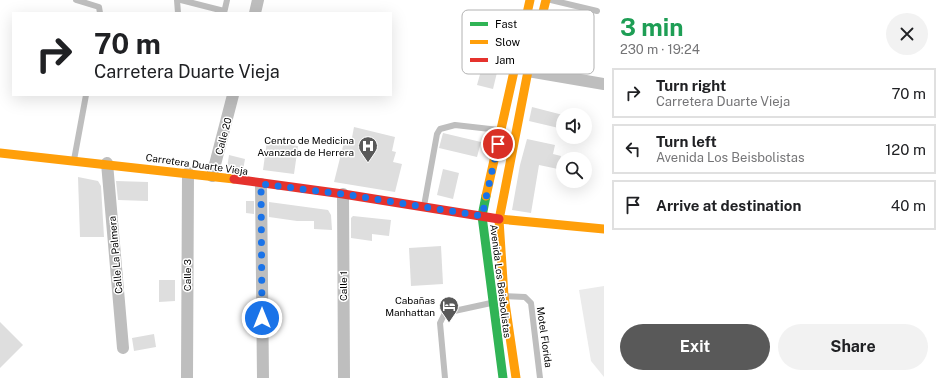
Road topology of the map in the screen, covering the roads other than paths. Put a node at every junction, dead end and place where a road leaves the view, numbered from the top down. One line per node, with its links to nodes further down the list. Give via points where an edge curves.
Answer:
1 (76, 0): 14 (lane, via 94,4 99,7)
2 (177, 0): 15 (lane)
3 (181, 0): 16 (lane)
4 (227, 0): 16 (lane)
5 (258, 0): 17 (street)
6 (530, 0): 9 (main road, Avenida Los Beisbolistas)
7 (546, 0): 10 (main road, Avenida Los Beisbolistas)
8 (551, 0): 11 (lane)
9 (528, 10)
10 (543, 10)
11 (593, 10)
12 (594, 10): 13 (lane)
13 (597, 11)
14 (100, 12)
15 (178, 12)
16 (224, 12)
17 (255, 12)
18 (513, 74): 24 (main road, Avenida Los Beisbolistas)
19 (527, 74): 34 (main road, Avenida Los Beisbolistas)
20 (546, 74): 21 (street)
21 (604, 84)
22 (86, 96): 26 (lane)
23 (233, 96): 29 (street, Calle 20)
24 (501, 130): 32 (lane, via 467,126 446,126 440,129); 33 (main road, Avenida Los Beisbolistas)
25 (0, 153): 26 (main road, Carretera Duarte Vieja)
26 (74, 160): 27 (main road, Carretera Duarte Vieja)
27 (107, 163): 28 (main road, Carretera Duarte Vieja); 38 (street, Calle La Palmera)
28 (188, 173): 29 (main road, Carretera Duarte Vieja); 39 (street, Calle 3)
29 (212, 176): 30 (main road, Carretera Duarte Vieja)
30 (261, 184): 31 (main road, Carretera Duarte Vieja); 40 (street)
31 (343, 194): 32 (main road, Carretera Duarte Vieja); 41 (street, Calle 1)
32 (423, 207): 33 (main road, Carretera Duarte Vieja)
33 (482, 216): 34 (main road, Carretera Duarte Vieja); 37 (main road, Avenida Los Beisbolistas)
34 (499, 220): 35 (main road, Carretera Duarte Vieja); 36 (main road, Avenida Los Beisbolistas)
35 (604, 229)
36 (504, 296): 44 (main road, Avenida Los Beisbolistas); 45 (lane, Motel Florida, via 525,297 531,303)
37 (493, 303): 42 (lane, via 445,313 440,323); 43 (main road, Avenida Los Beisbolistas)
38 (123, 348)
39 (188, 378)
40 (263, 378)
41 (344, 378)
42 (445, 378)
43 (503, 378)
44 (516, 378)
45 (540, 378)

